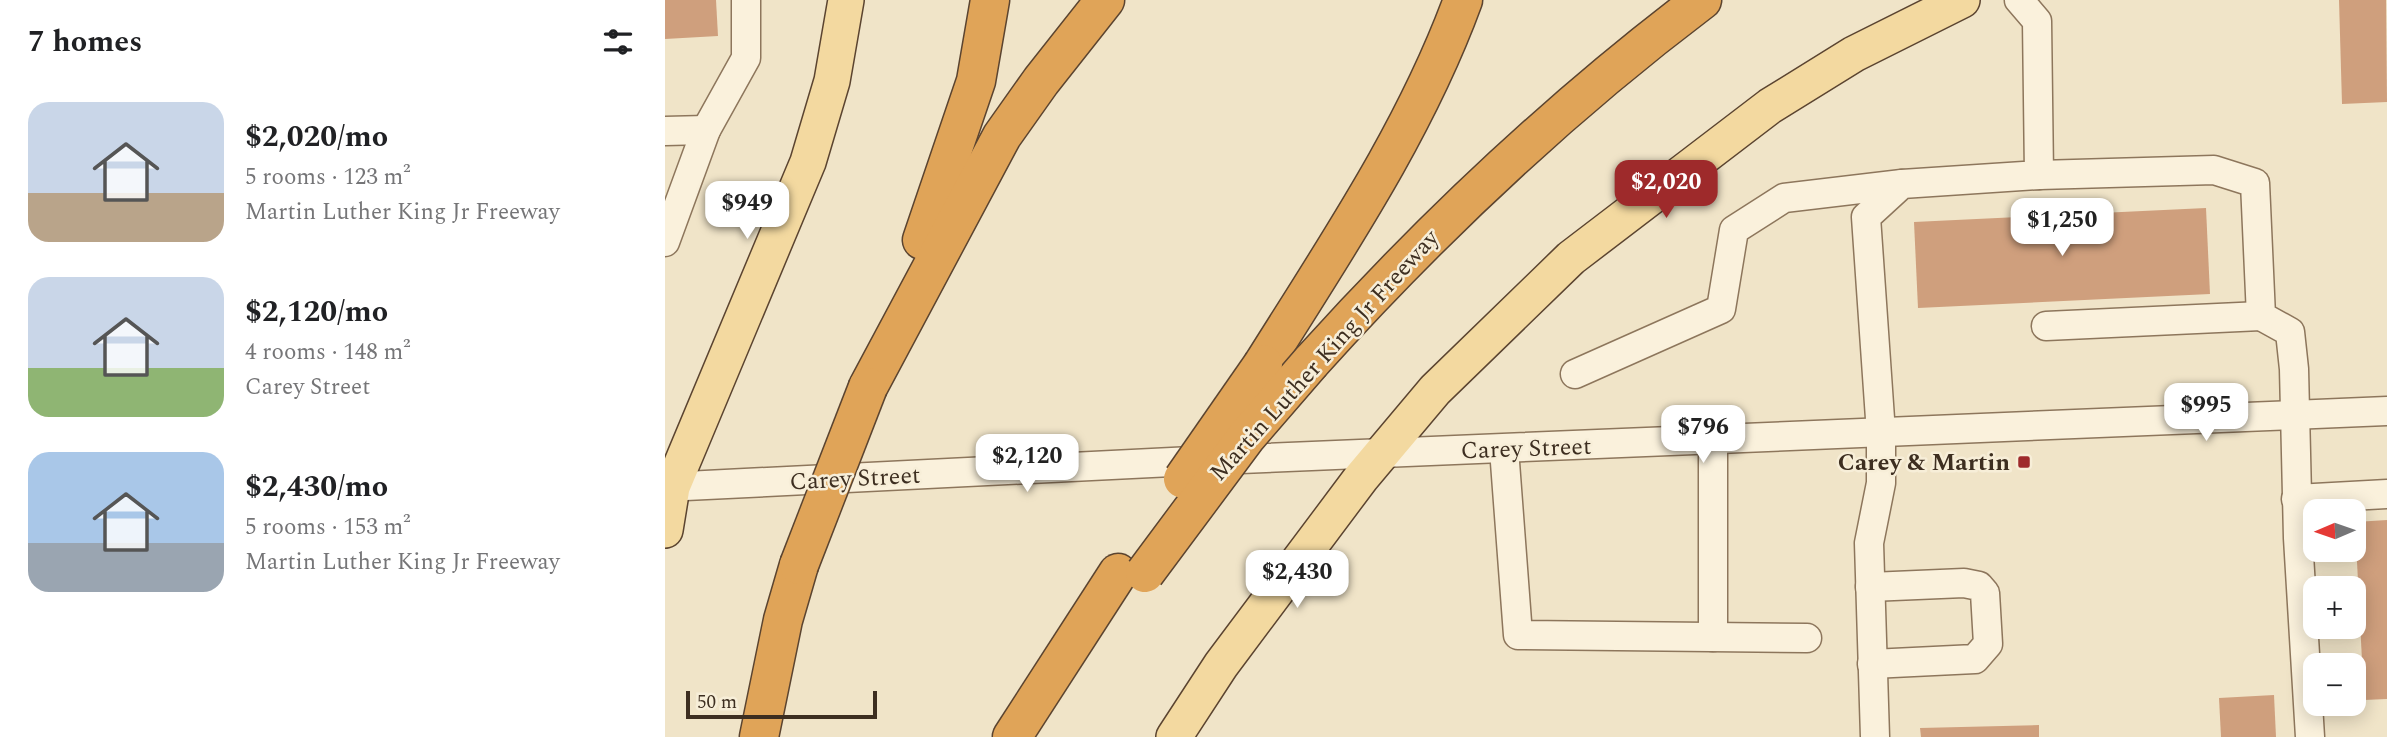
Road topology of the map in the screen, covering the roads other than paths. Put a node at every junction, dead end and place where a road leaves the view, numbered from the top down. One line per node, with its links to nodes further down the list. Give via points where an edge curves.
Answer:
1 (746, 0): 9 (street, via 746,58)
2 (846, 0): 24 (main road, via 832,81 809,162)
3 (990, 0): 17 (highway, via 976,81 953,156)
4 (1105, 0): 17 (highway, via 1002,136)
5 (1463, 0): 28 (highway, bridge, via 1446,47 1397,145)
6 (1702, 0): 28 (highway, Martin Luther King Jr Freeway, bridge, via 1540,132 1440,224 1311,362)
7 (1962, 0): 23 (main road, via 1854,54 1770,106 1582,250 1435,390)
8 (2019, 0): 11 (street, via 2038,21)
9 (706, 130): 10 (street); 13 (street)
10 (665, 131)
11 (2039, 175): 12 (street); 14 (street, via 2214,170 2255,183)
12 (1902, 184): 16 (street, via 1784,198 1734,230 1721,309); 20 (street, via 1866,217)
13 (665, 242)
14 (2261, 316): 15 (street); 19 (street, via 2290,332)
15 (2046, 326)
16 (1575, 374)
17 (868, 387): 33 (highway, bridge, via 799,565)
18 (2387, 411): 19 (street, Carey Street)
19 (2295, 414): 20 (street, Carey Street); 26 (street)
20 (1881, 433): 21 (street, Carey Street); 29 (street, via 1881,483 1869,543)
21 (1713, 440): 22 (street, Carey Street); 30 (street)
22 (1504, 449): 23 (street, Carey Street); 30 (street, via 1518,635)
23 (1381, 454): 24 (street, Carey Street); 36 (main road, via 1221,665)
24 (668, 487): 27 (main road)
25 (2387, 494): 26 (street)
26 (2296, 499): 38 (street)
27 (665, 530)
28 (1131, 573): 34 (highway); 35 (highway, Martin Luther King Jr Freeway)
29 (1870, 587): 32 (street); 32 (street, via 1979,586 1985,593 1988,644 1975,659)
30 (1713, 637): 31 (street)
31 (1808, 638)
32 (1873, 664): 37 (street)
33 (759, 737)
34 (1012, 737)
35 (1040, 737)
36 (1174, 737)
37 (1875, 737)
38 (2310, 737)

